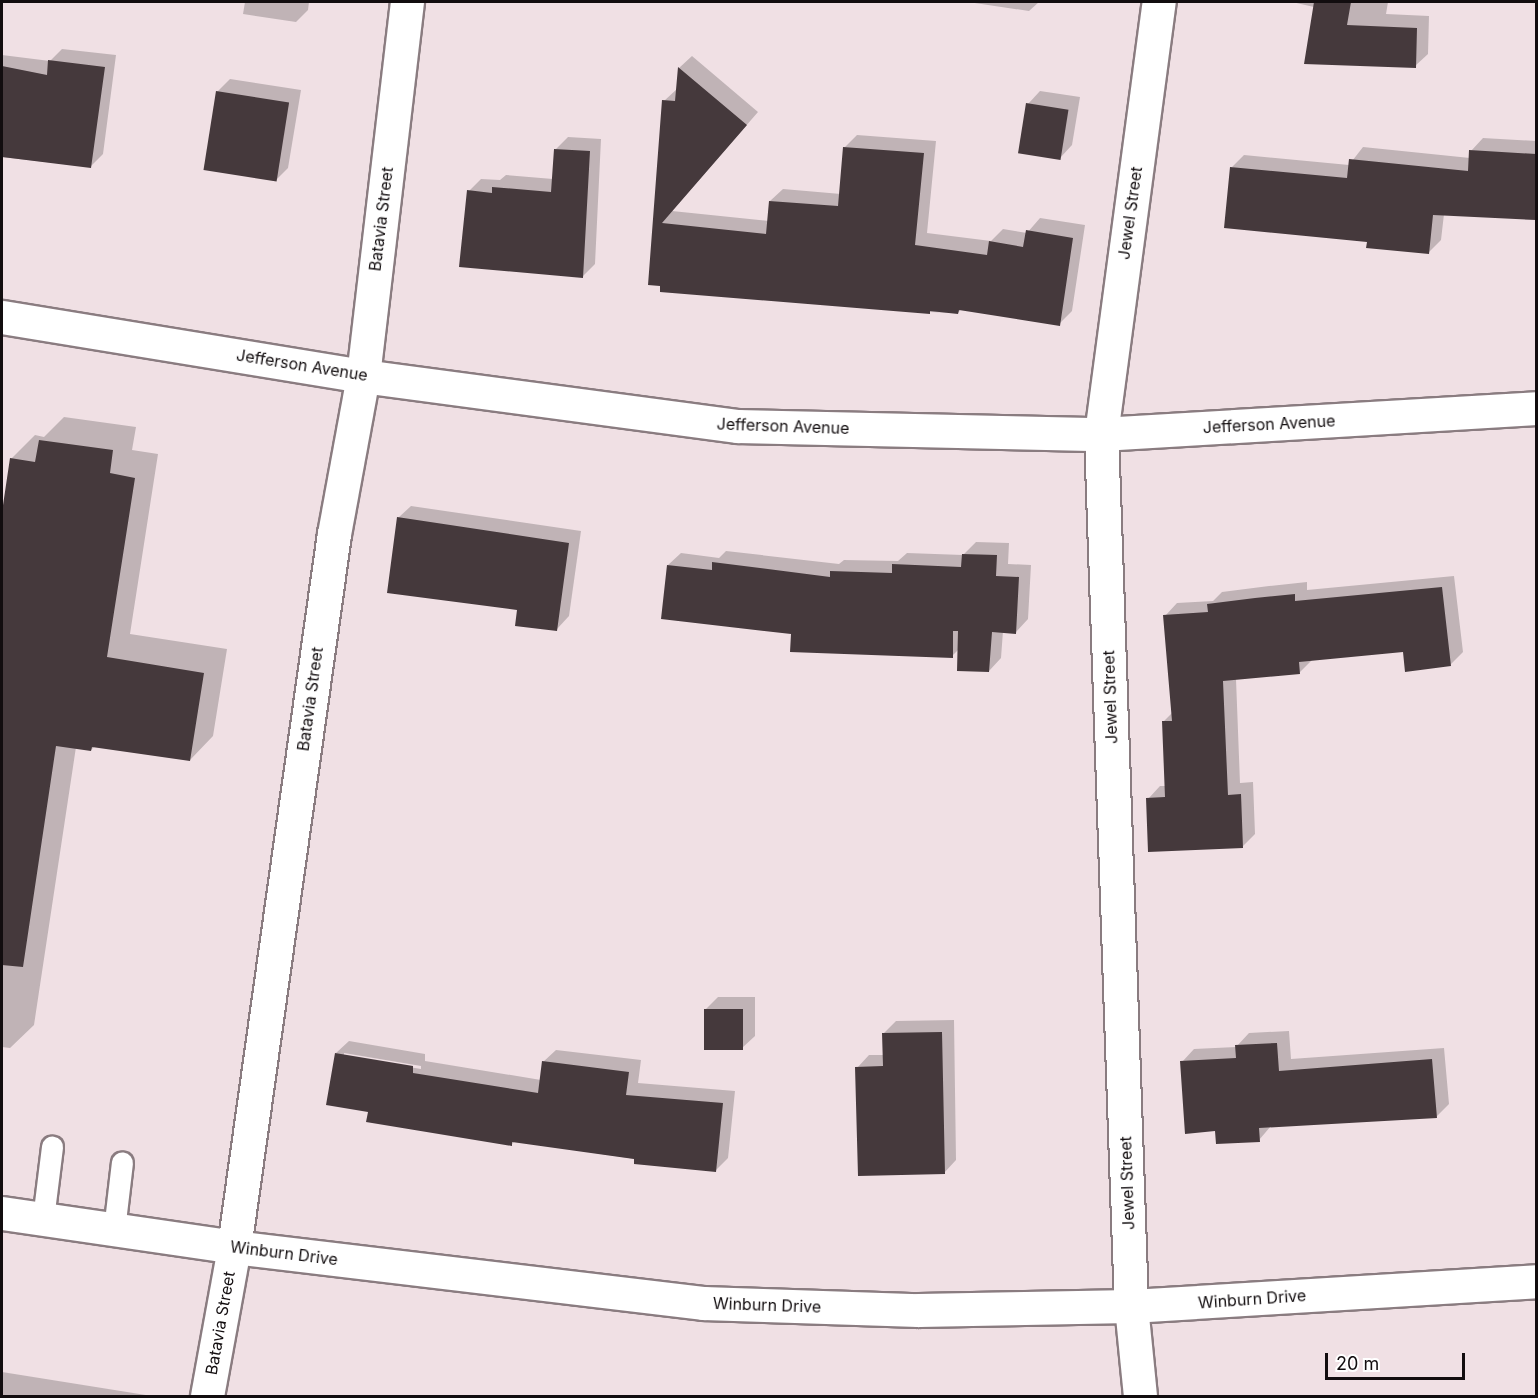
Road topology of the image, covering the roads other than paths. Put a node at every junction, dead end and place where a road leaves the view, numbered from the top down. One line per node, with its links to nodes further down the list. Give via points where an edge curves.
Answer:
1 (407, 2): 4 (street, Batavia Street)
2 (1159, 2): 6 (street, Jewel Street)
3 (2, 317): 4 (street, Jefferson Avenue)
4 (363, 376): 6 (street, Jefferson Avenue, via 737,426); 12 (street, Batavia Street, via 334,534)
5 (1536, 408): 6 (street, Jefferson Avenue)
6 (1101, 434): 14 (street, Jewel Street)
7 (52, 1147): 10 (lane)
8 (122, 1162): 11 (lane)
9 (2, 1213): 10 (street, Winburn Drive)
10 (43, 1219): 11 (street, Winburn Drive)
11 (114, 1230): 12 (street, Winburn Drive)
12 (234, 1247): 14 (street, Winburn Drive, via 704,1303 918,1310); 15 (street, Batavia Street)
13 (1536, 1281): 14 (street, Winburn Drive)
14 (1131, 1306): 16 (street, Jewel Street)
15 (207, 1396)
16 (1140, 1396)

